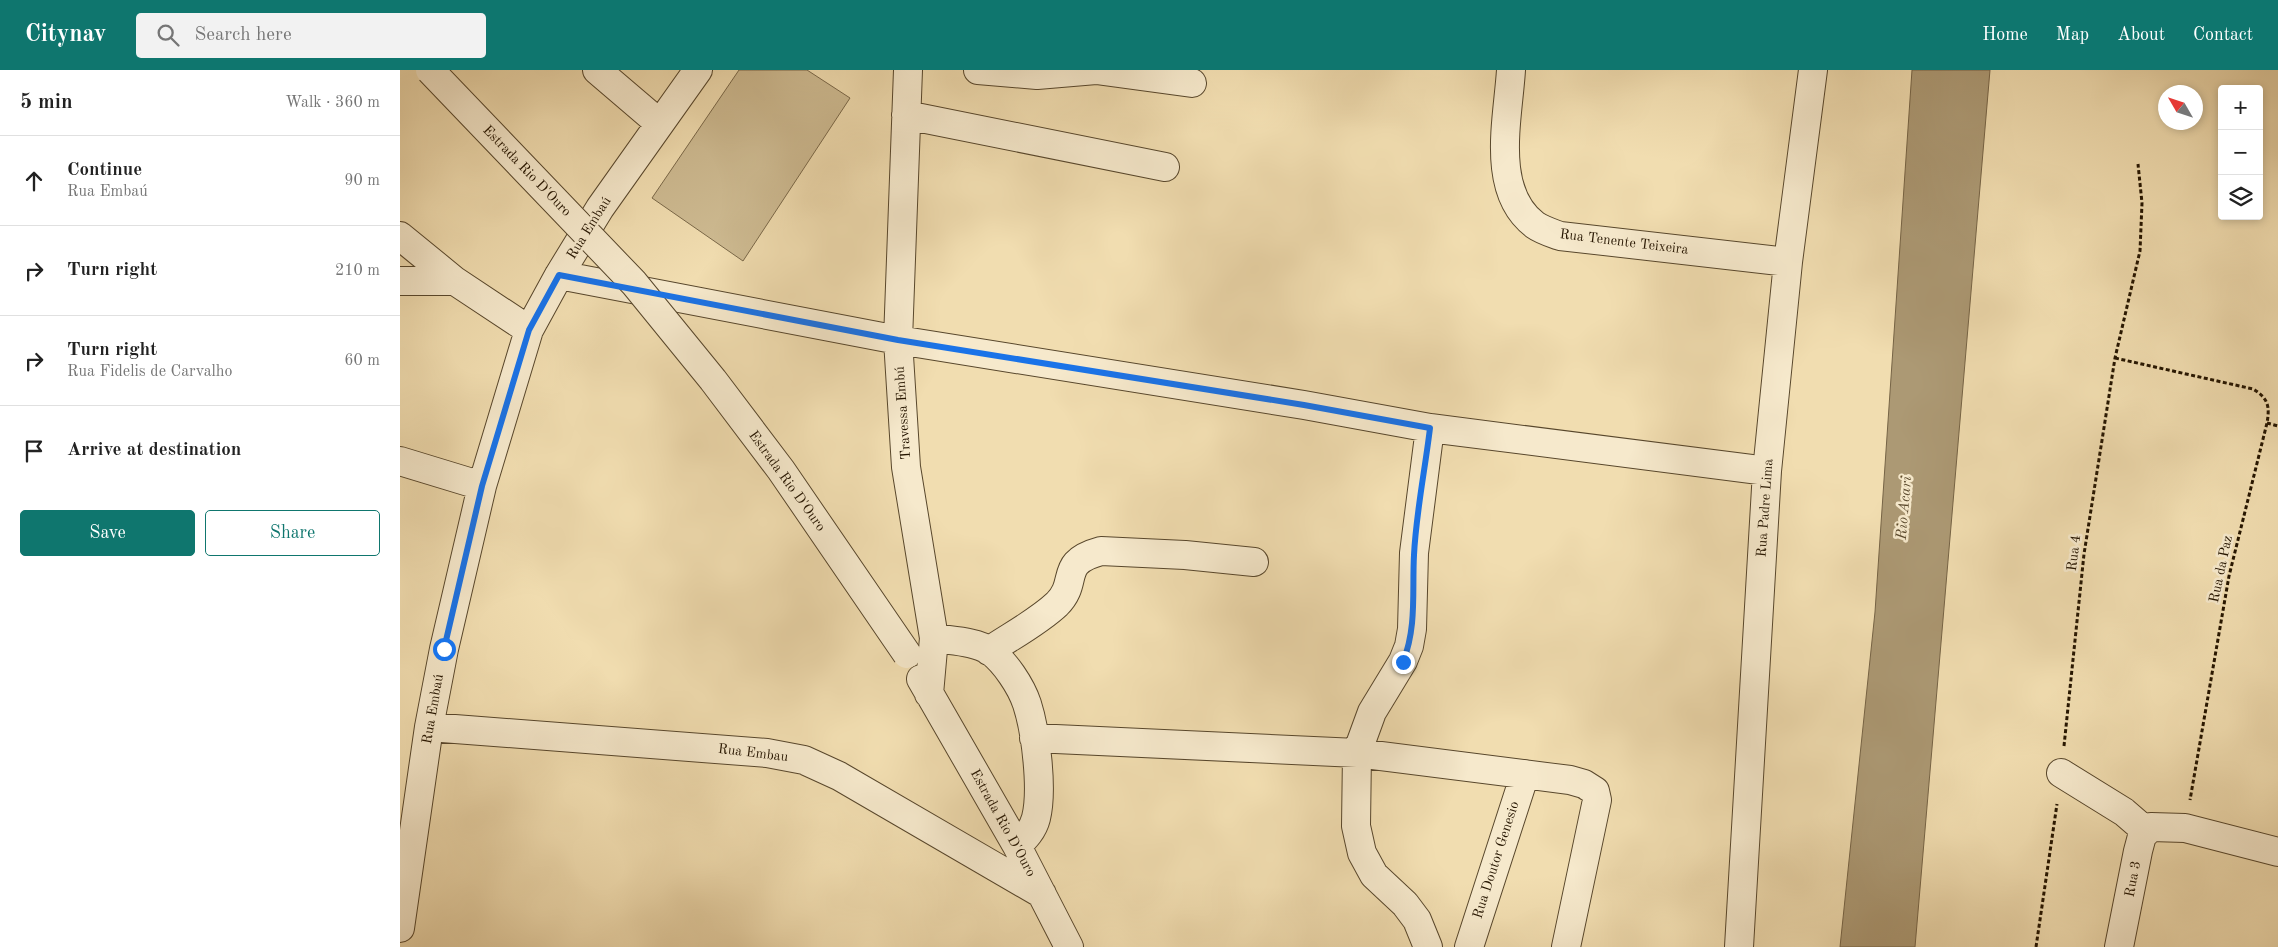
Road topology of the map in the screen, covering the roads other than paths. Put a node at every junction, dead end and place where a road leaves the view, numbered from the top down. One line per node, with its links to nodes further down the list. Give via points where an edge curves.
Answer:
1 (430, 70): 26 (street, Estrada Rio D'Ouro, bridge, via 640,291 713,380 780,470 907,654)
2 (597, 70): 10 (street)
3 (698, 70): 10 (street, Rua Embaú)
4 (908, 70): 9 (street, Travessa Embú)
5 (978, 70): 8 (street, via 1036,75 1096,70)
6 (1512, 70): 13 (street, Rua Tenente Teixeira, via 1506,176 1514,203 1536,225 1560,236)
7 (1812, 70): 13 (street, Rua Padre Lima)
8 (1192, 83)
9 (906, 115): 11 (street); 18 (street, Travessa Embú)
10 (660, 123): 14 (street, Rua Embaú, via 600,208)
11 (1165, 167)
12 (400, 236): 16 (street)
13 (1788, 262): 21 (street, Rua Padre Lima)
14 (559, 275): 17 (street, Rua Embaú); 18 (street)
15 (400, 281): 16 (street)
16 (455, 281): 17 (street)
17 (529, 330): 22 (street, Rua Embaú)
18 (898, 340): 19 (street); 24 (street, Travessa Embú, via 906,467)
19 (1430, 428): 21 (street); 29 (street, via 1414,553 1413,620 1409,646 1403,662 1372,712)
20 (400, 461): 22 (street)
21 (1767, 471): 42 (street, Rua Padre Lima)
22 (482, 486): 27 (street, Rua Embaú)
23 (1254, 562): 25 (street, via 1185,555 1091,554 1075,564 1067,590 1058,603)
24 (934, 638): 25 (street, via 973,644); 26 (street, Travessa Embú)
25 (989, 651): 28 (street, via 1020,690 1027,704)
26 (929, 694): 34 (street, Estrada Rio D'Ouro)
27 (429, 727): 32 (street, Rua Embaú); 36 (street, Rua Embau, via 682,745 804,760 840,776)
28 (1034, 738): 29 (street); 34 (street, via 1039,792 1036,818 1031,831)
29 (1357, 753): 31 (street); 39 (street, via 1356,826 1362,852 1374,875 1417,920)
30 (2061, 773): 33 (street, via 2124,812)
31 (1525, 774): 40 (street, Rua Doutor Genesio); 41 (street, via 1584,784 1597,795)
32 (410, 790): 37 (street, Rua Embaú)
33 (2165, 829): 35 (street); 43 (street, Rua 3, via 2138,851)
34 (1017, 846): 36 (street, Estrada Rio D'Ouro)
35 (2278, 852)
36 (1042, 894): 38 (street, Estrada Rio D'Ouro)
37 (400, 928)
38 (1069, 947)
39 (1428, 947)
40 (1468, 947)
41 (1566, 947)
42 (1739, 947)
43 (2119, 947)

